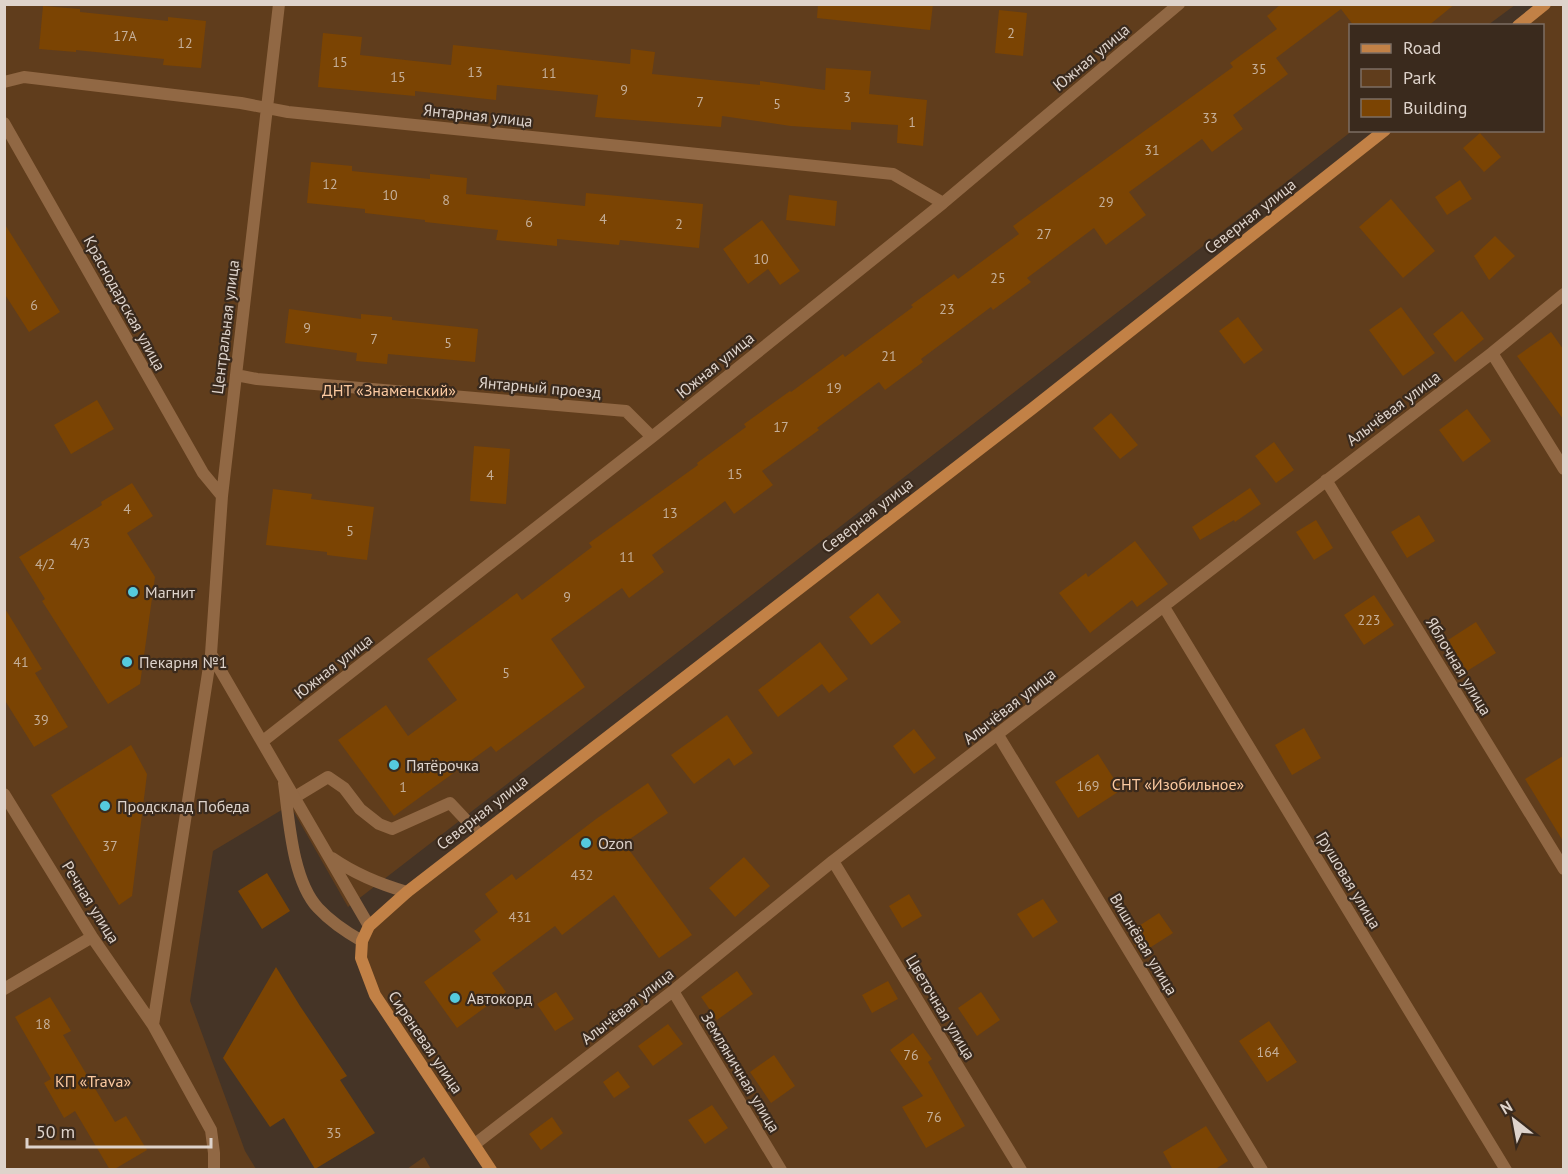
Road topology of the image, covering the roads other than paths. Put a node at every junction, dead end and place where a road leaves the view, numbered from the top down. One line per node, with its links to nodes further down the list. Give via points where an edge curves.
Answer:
1 (279, 4): 6 (street, Центральная улица)
2 (1179, 4): 9 (street, Южная улица)
3 (1545, 4): 4 (street)
4 (1520, 24)
5 (4, 82): 6 (street, Янтарная улица, via 24,77)
6 (267, 107): 9 (street, Янтарная улица, via 892,174); 12 (street, Центральная улица)
7 (4, 123): 16 (street, Краснодарская улица, via 203,473)
8 (1382, 132): 24 (street, Северная улица)
9 (943, 203): 13 (street, Южная улица)
10 (1563, 294): 11 (street, Алычёвая улица)
11 (1492, 353): 14 (street); 15 (street, Алычёвая улица)
12 (236, 375): 13 (street, Янтарный проезд, via 626,411); 16 (street, Центральная улица)
13 (652, 437): 20 (street, Южная улица)
14 (1563, 470)
15 (1326, 480): 17 (street, Алычёвая улица); 27 (street, Яблочная улица)
16 (222, 496): 18 (street, Центральная улица)
17 (1164, 607): 19 (street, Алычёвая улица); 41 (street, Грушовая улица)
18 (211, 654): 20 (street); 34 (street, Центральная улица)
19 (998, 735): 26 (street, Алычёвая улица); 40 (street, Вишнёвая улица)
20 (263, 741): 21 (street)
21 (283, 776): 23 (street); 31 (street, via 292,846 302,881 316,906 339,928)
22 (4, 794): 30 (street, Речная улица)
23 (296, 798): 24 (street, via 328,777 345,788 360,809 379,825 392,829 450,803); 25 (street)
24 (480, 835): 28 (street, Северная улица)
25 (329, 857): 28 (street, via 375,882); 29 (street)
26 (833, 861): 33 (street, Алычёвая улица); 39 (street, Цветочная улица)
27 (1563, 869)
28 (407, 892): 29 (street, Северная улица)
29 (369, 926): 31 (street)
30 (92, 937): 32 (street); 34 (street, Речная улица)
31 (362, 941): 35 (street, Сиреневая улица, via 361,958 375,995)
32 (4, 989)
33 (673, 991): 35 (street, Алычёвая улица); 38 (street, Земляничная улица)
34 (153, 1025): 36 (street, Речная улица, via 211,1130)
35 (475, 1144): 37 (street, Сиреневая улица)
36 (214, 1170)
37 (491, 1170)
38 (782, 1170)
39 (1021, 1170)
40 (1262, 1170)
41 (1506, 1170)

